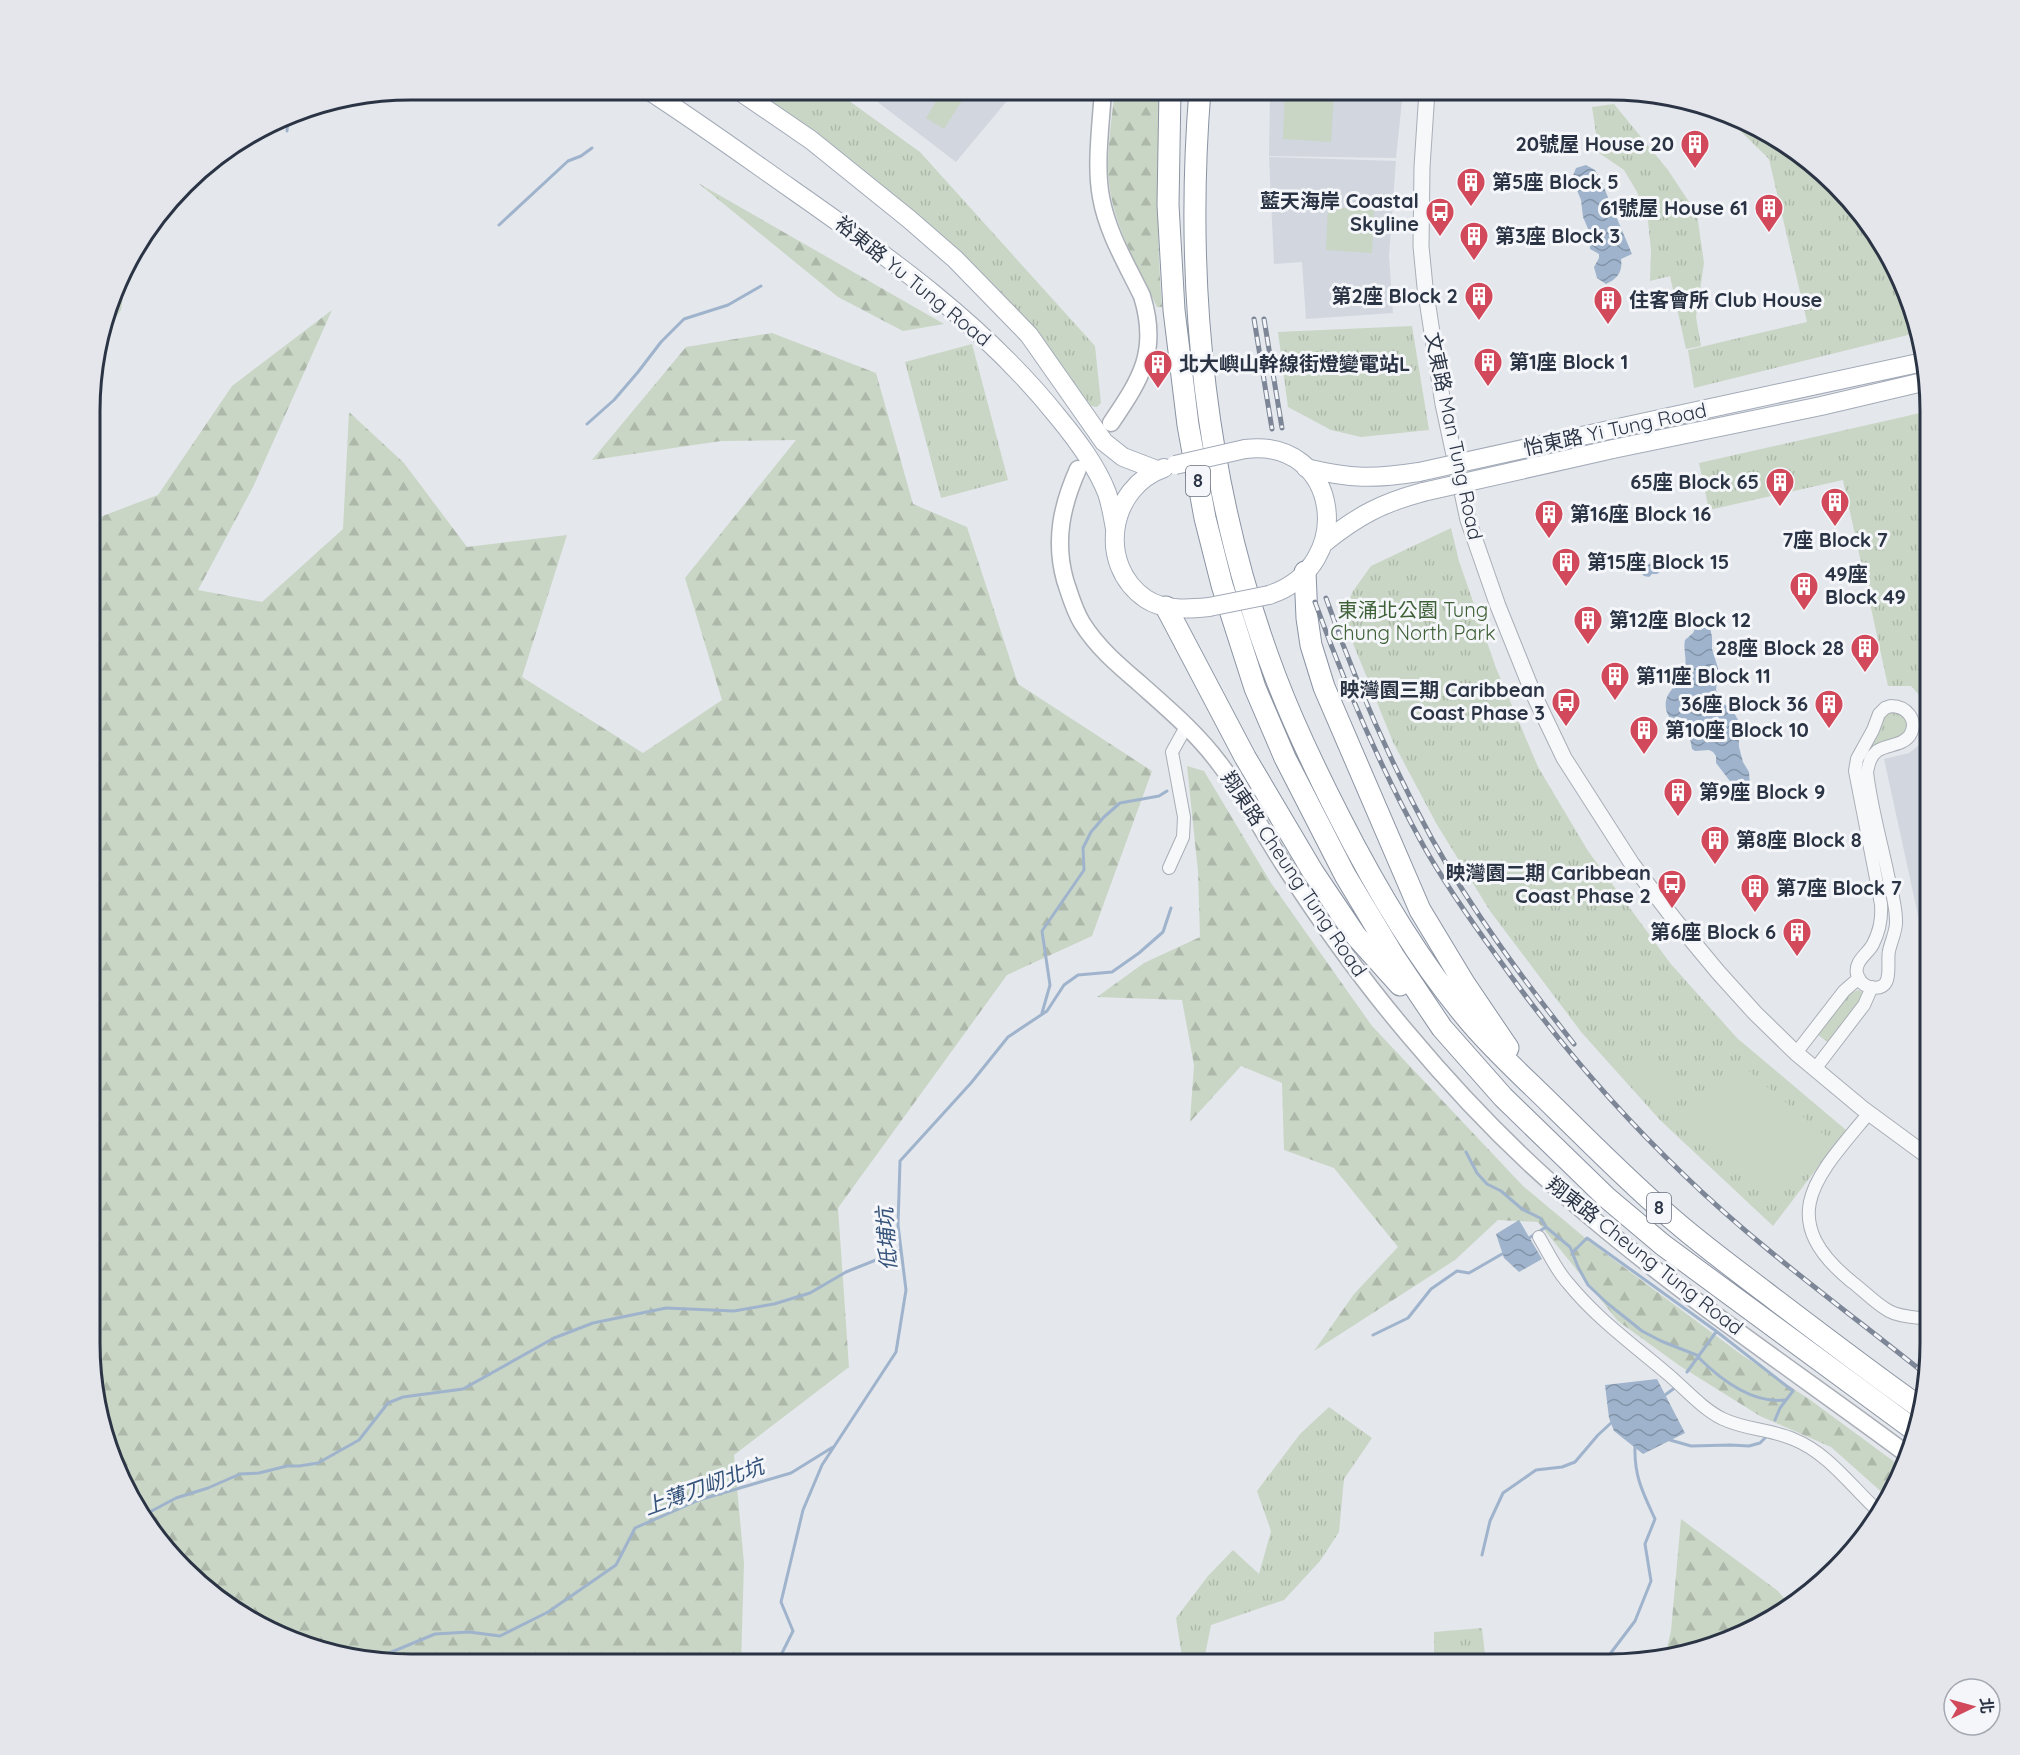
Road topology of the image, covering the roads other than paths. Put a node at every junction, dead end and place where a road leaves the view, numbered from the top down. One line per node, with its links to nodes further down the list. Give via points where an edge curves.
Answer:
1 (664, 101): 13 (main road, 裕東路 Yu Tung Road, via 861,237 1002,354 1041,395 1092,463 1106,493)
2 (754, 101): 10 (main road, 裕東路 Yu Tung Road, via 811,140 955,259 1029,335 1104,442 1123,457)
3 (1103, 101): 9 (main road, via 1101,197 1142,296 1149,335 1143,371)
4 (1170, 101): 23 (highway, 8, via 1168,206 1177,340 1199,485 1222,585 1269,723 1302,792 1345,875)
5 (1200, 101): 26 (highway, 8, via 1195,200 1203,365 1227,512 1264,646 1305,748 1399,923 1467,1018)
6 (1426, 101): 24 (street, 文東路 Man Tung Road, via 1421,246 1425,288 1467,520 1498,606 1564,758 1632,864 1718,972)
7 (1916, 364): 11 (main road, 怡東路 Yi Tung Road, bridge, via 1419,472 1357,478)
8 (1918, 383): 14 (main road, 怡東路 Yi Tung Road, bridge, via 1423,492 1358,516)
9 (1111, 423)
10 (1166, 468): 11 (main road, bridge, via 1263,448 1281,452); 13 (main road, via 1138,481 1131,489 1120,508)
11 (1306, 468): 14 (main road, via 1326,502 1328,524)
12 (1078, 469): 17 (main road, 翔東路 Cheung Tung Road, via 1068,490 1059,538 1061,565 1072,604 1082,623 1113,660)
13 (1115, 529): 16 (main road, via 1117,554 1127,578 1146,598)
14 (1324, 543): 15 (main road)
15 (1305, 572): 16 (main road, bridge, via 1269,595 1194,609); 26 (highway, via 1307,618 1316,665 1420,910 1464,984)
16 (1166, 607): 23 (highway, via 1245,757 1339,912 1356,936)
17 (1187, 725): 18 (street, via 1172,752 1184,817 1183,837); 33 (main road, 翔東路 Cheung Tung Road, via 1232,781 1354,967 1409,1035 1510,1145 1594,1221)
18 (1169, 868)
19 (1863, 957): 20 (street, via 1874,953); 20 (street, via 1872,947 1882,920 1855,771 1879,714 1885,708 1897,706 1910,715 1912,732 1903,741 1876,752 1867,772 1897,922); 21 (street, via 1858,964)
20 (1888, 962): 22 (street, via 1889,978)
21 (1858, 978): 22 (street); 24 (street)
22 (1872, 987): 25 (street, via 1864,1005)
23 (1442, 1028): 32 (highway, 8, via 1503,1097 1606,1197 1663,1245)
24 (1796, 1053): 25 (street, 文東路 Man Tung Road)
25 (1815, 1069): 27 (street, 文東路 Man Tung Road)
26 (1539, 1092): 31 (highway, 8, via 1680,1226)
27 (1869, 1113): 28 (street, 文東路 Man Tung Road); 30 (street, via 1815,1184 1809,1199 1810,1229 1830,1262 1888,1311)
28 (1920, 1151)
29 (1539, 1237): 34 (street, via 1582,1300 1701,1402 1721,1418 1745,1428 1795,1439 1846,1476)
30 (1920, 1318)
31 (1914, 1403)
32 (1908, 1426)
33 (1901, 1450)
34 (1873, 1506)

